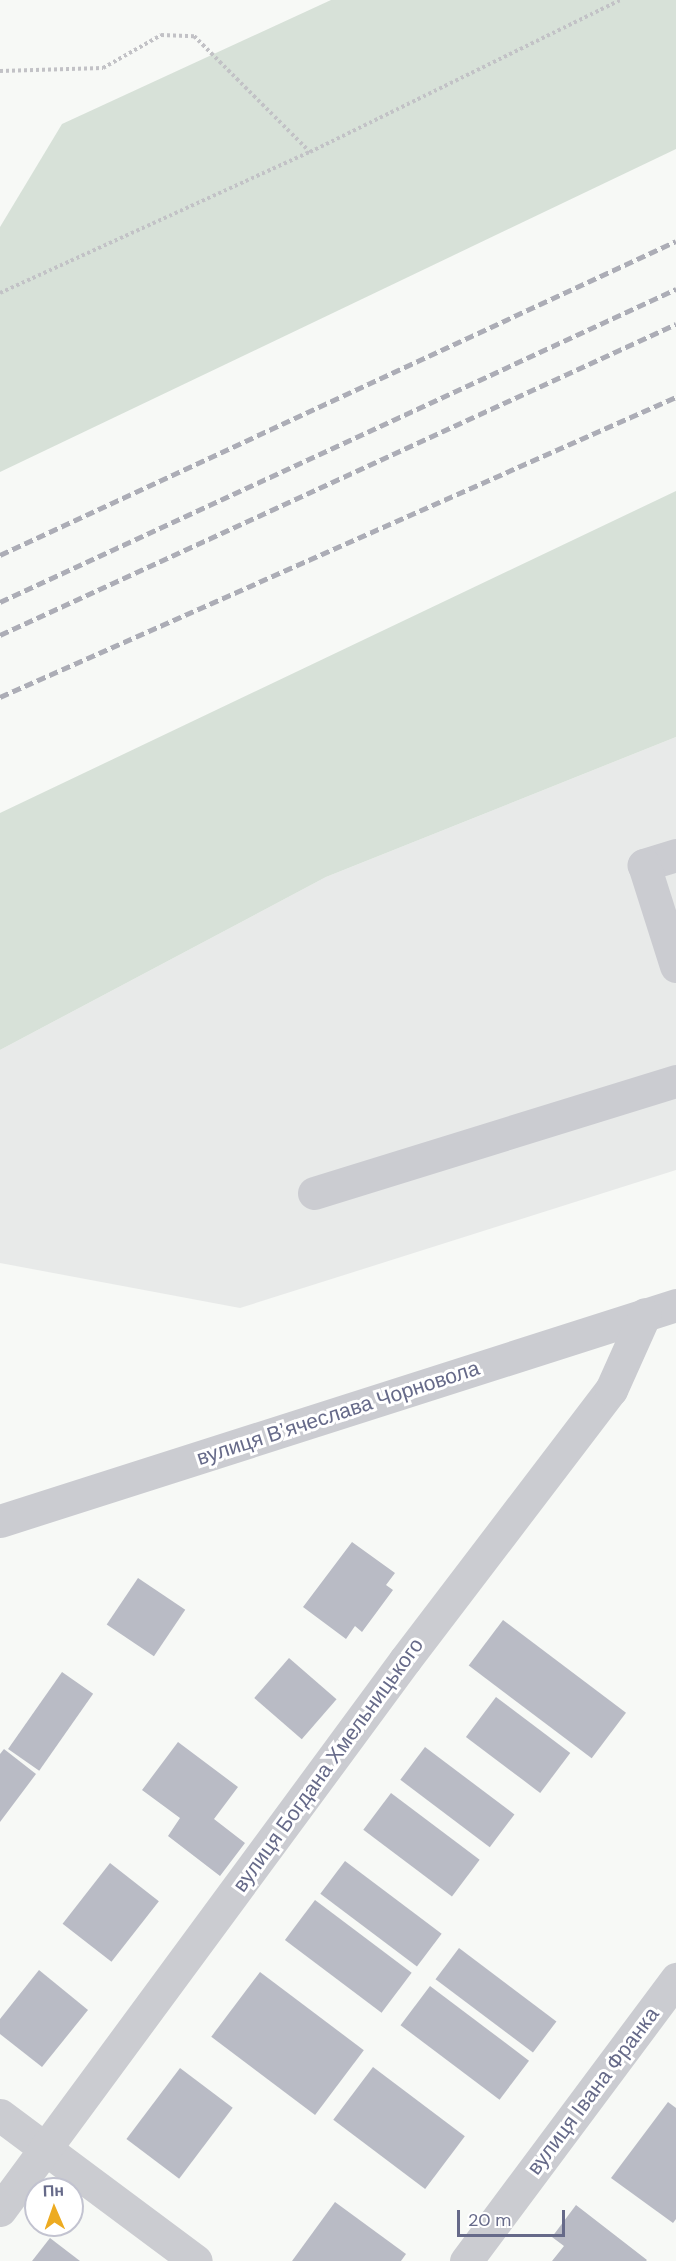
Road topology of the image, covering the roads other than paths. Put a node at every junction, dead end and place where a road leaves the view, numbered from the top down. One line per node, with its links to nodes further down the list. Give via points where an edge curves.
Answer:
1 (676, 855): 2 (street, via 644,865)
2 (676, 966)
3 (676, 1081): 4 (street)
4 (314, 1193)
5 (676, 1305): 6 (street, вулиця Вʼячеслава Чорновола)
6 (645, 1314): 7 (street, вулиця Вʼячеслава Чорновола); 11 (street, вулиця Богдана Хмельницького, via 610,1390 405,1660)
7 (12, 1518): 8 (street)
8 (0, 1546)
9 (676, 1979): 14 (street, вулиця Івана Франка)
10 (0, 2115): 11 (street)
11 (46, 2150): 12 (street, вулиця Богдана Хмельницького); 13 (street)
12 (0, 2210)
13 (196, 2261)
14 (466, 2261)

